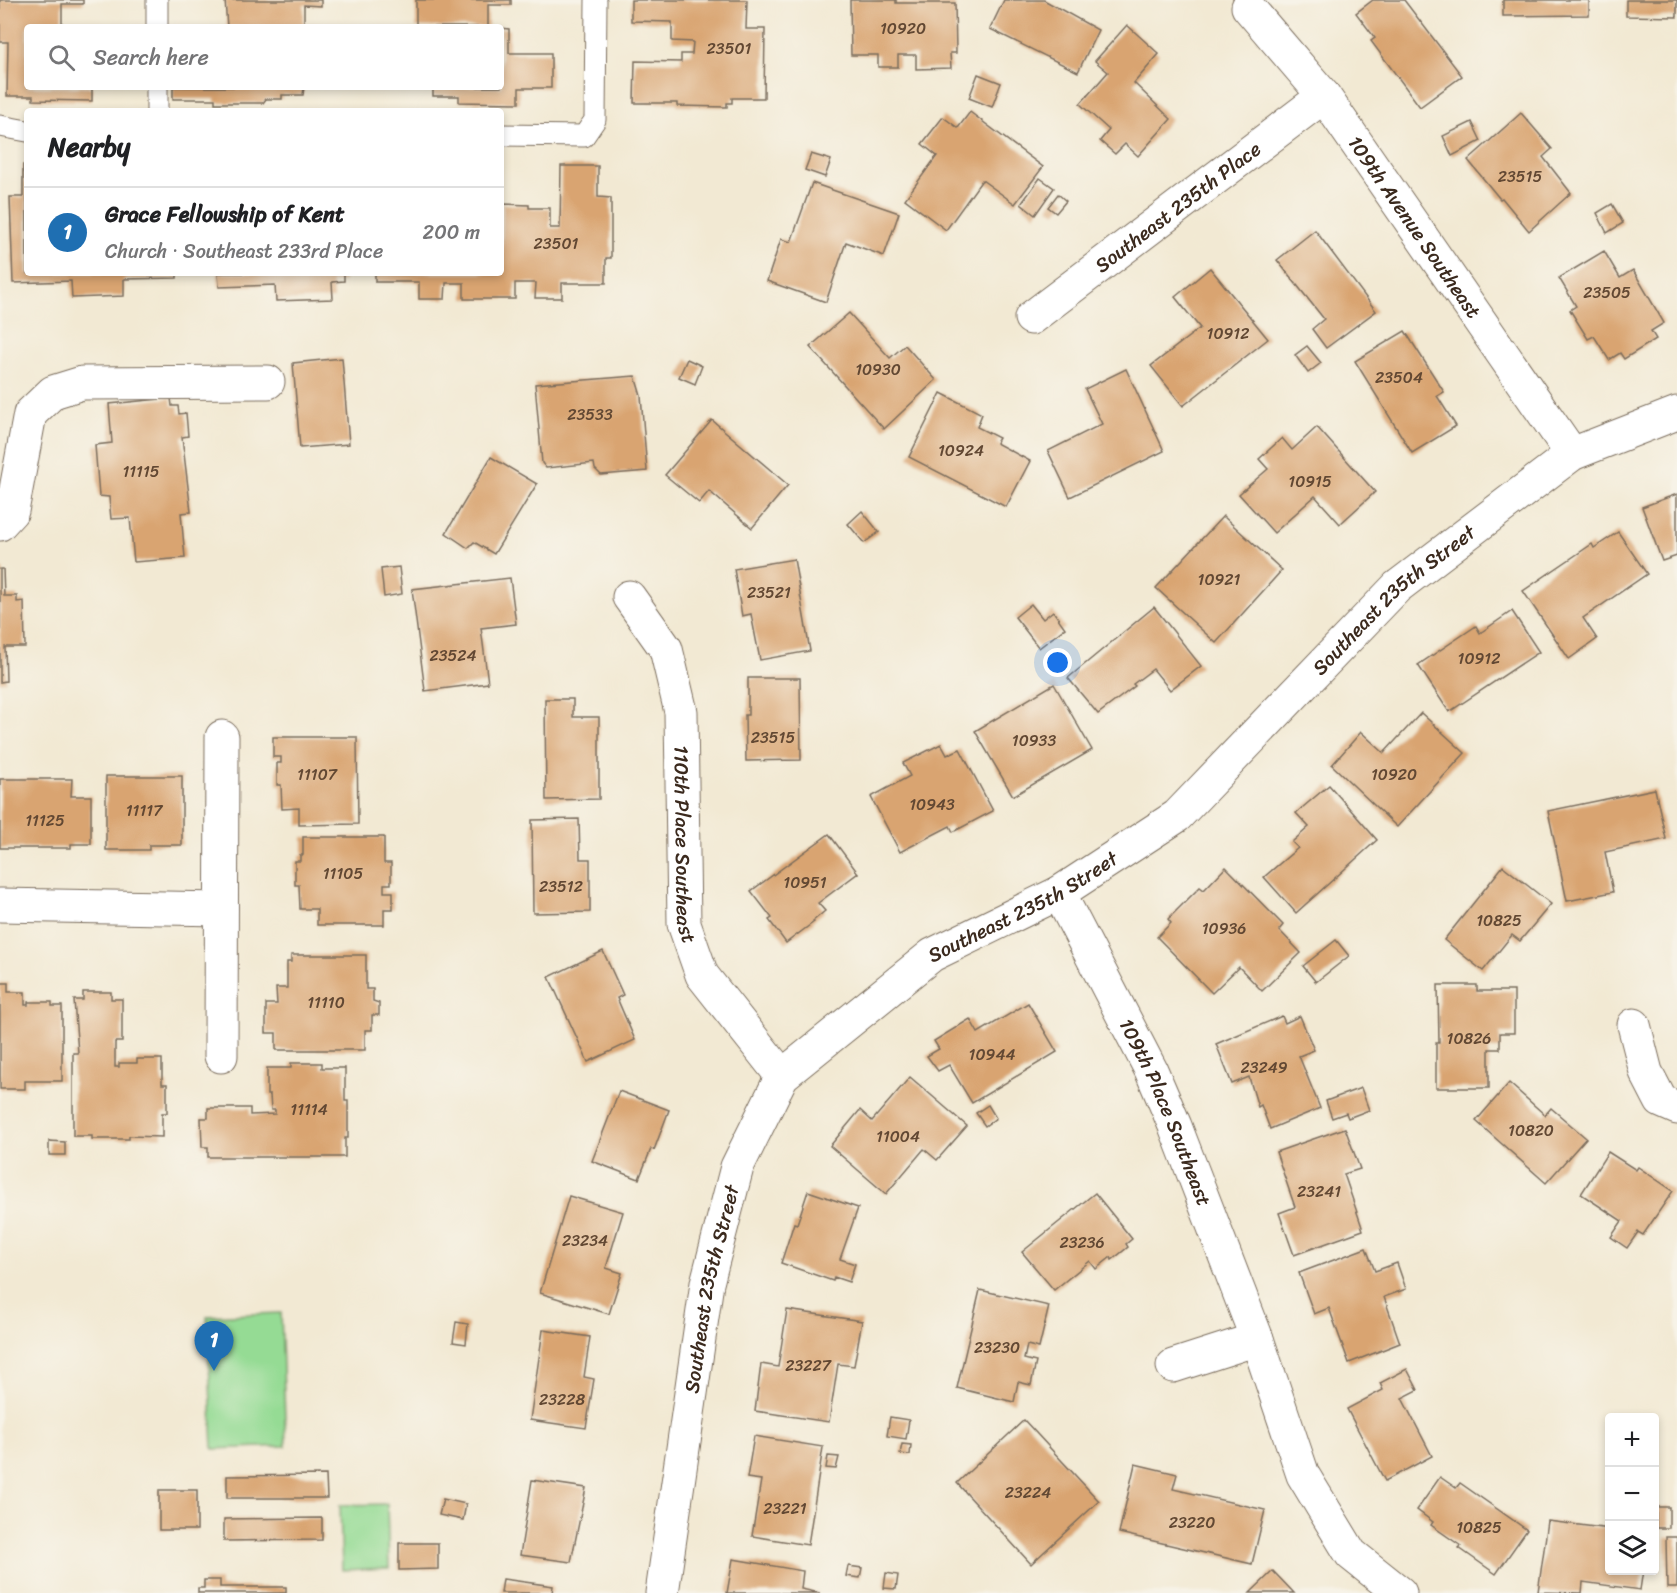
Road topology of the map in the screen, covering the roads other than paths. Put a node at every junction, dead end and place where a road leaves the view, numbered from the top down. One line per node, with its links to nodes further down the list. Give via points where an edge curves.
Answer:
1 (157, 0): 4 (lane)
2 (596, 0): 10 (lane, via 595,120 584,136)
3 (1247, 2): 6 (street, 109th Avenue Southeast)
4 (157, 24)
5 (157, 90): 7 (lane)
6 (1324, 96): 11 (street, Southeast 235th Place); 14 (street, 109th Avenue Southeast)
7 (157, 108)
8 (0, 126): 9 (lane)
9 (24, 130)
10 (504, 135)
11 (1032, 318)
12 (268, 382): 15 (street, via 82,383 53,392 30,414 12,511)
13 (1677, 413): 14 (street, Southeast 235th Street)
14 (1572, 454): 18 (street, Southeast 235th Street, via 1397,587 1177,816)
15 (0, 524)
16 (629, 597): 23 (street, 110th Place Southeast, via 666,649 681,712 684,924 702,975)
17 (222, 737): 20 (street)
18 (1059, 893): 23 (street, Southeast 235th Street, via 932,955); 25 (street, 109th Place Southeast, via 1151,1070)
19 (0, 905): 20 (street)
20 (221, 909): 22 (street)
21 (1634, 1025): 24 (street, via 1646,1072 1661,1101)
22 (221, 1056)
23 (782, 1076): 27 (street, Southeast 235th Street, via 737,1167 707,1283)
24 (1677, 1108)
25 (1257, 1339): 26 (street); 28 (street, 109th Place Southeast, via 1303,1475 1351,1554)
26 (1173, 1366)
27 (662, 1593)
28 (1400, 1593)

